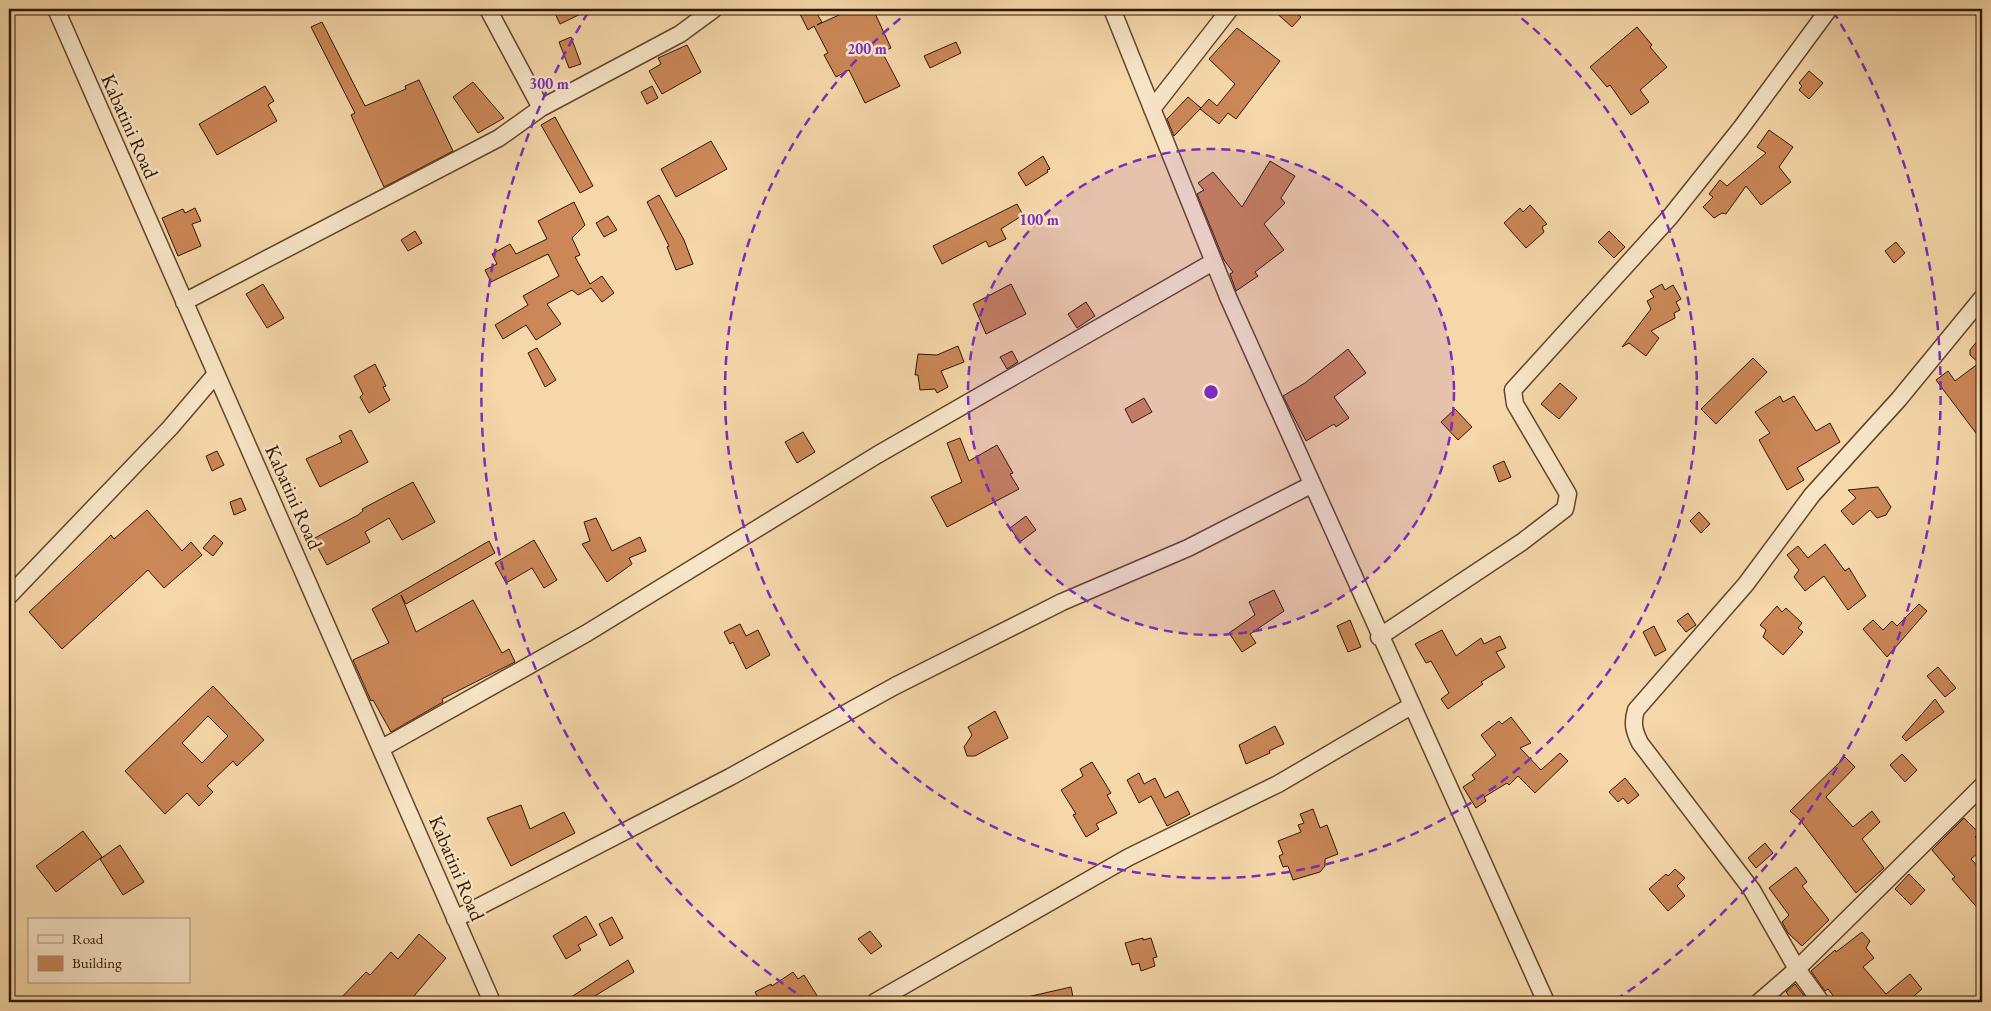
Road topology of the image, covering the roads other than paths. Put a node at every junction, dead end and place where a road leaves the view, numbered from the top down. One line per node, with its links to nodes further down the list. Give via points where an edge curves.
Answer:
1 (56, 9): 11 (street, Kabatini Road)
2 (488, 9): 7 (street)
3 (714, 9): 7 (street, via 680,34)
4 (1112, 9): 8 (street)
5 (1230, 9): 8 (street)
6 (1829, 9): 15 (street, via 1670,217 1513,390 1515,404 1568,494 1565,509 1522,542)
7 (541, 108): 11 (street, via 499,138)
8 (1152, 109): 9 (street)
9 (1213, 262): 13 (street); 17 (street, via 877,455 587,633)
10 (1982, 298): 20 (street, via 1899,399 1812,495 1746,584 1636,710 1633,721 1640,743 1752,890)
11 (184, 302): 12 (street, Kabatini Road)
12 (216, 374): 14 (street, via 170,428); 17 (street, Kabatini Road)
13 (1312, 485): 15 (street); 19 (street, via 1188,548 1062,602 904,682 730,777)
14 (9, 596)
15 (1379, 637): 16 (street)
16 (1411, 706): 22 (street, via 1278,784 1129,857); 23 (street)
17 (382, 748): 19 (street, Kabatini Road)
18 (1982, 786): 20 (street)
19 (455, 919): 21 (street, Kabatini Road)
20 (1796, 969): 24 (street); 25 (street)
21 (492, 1002)
22 (875, 1002)
23 (1546, 1002)
24 (1759, 1002)
25 (1821, 1002)

